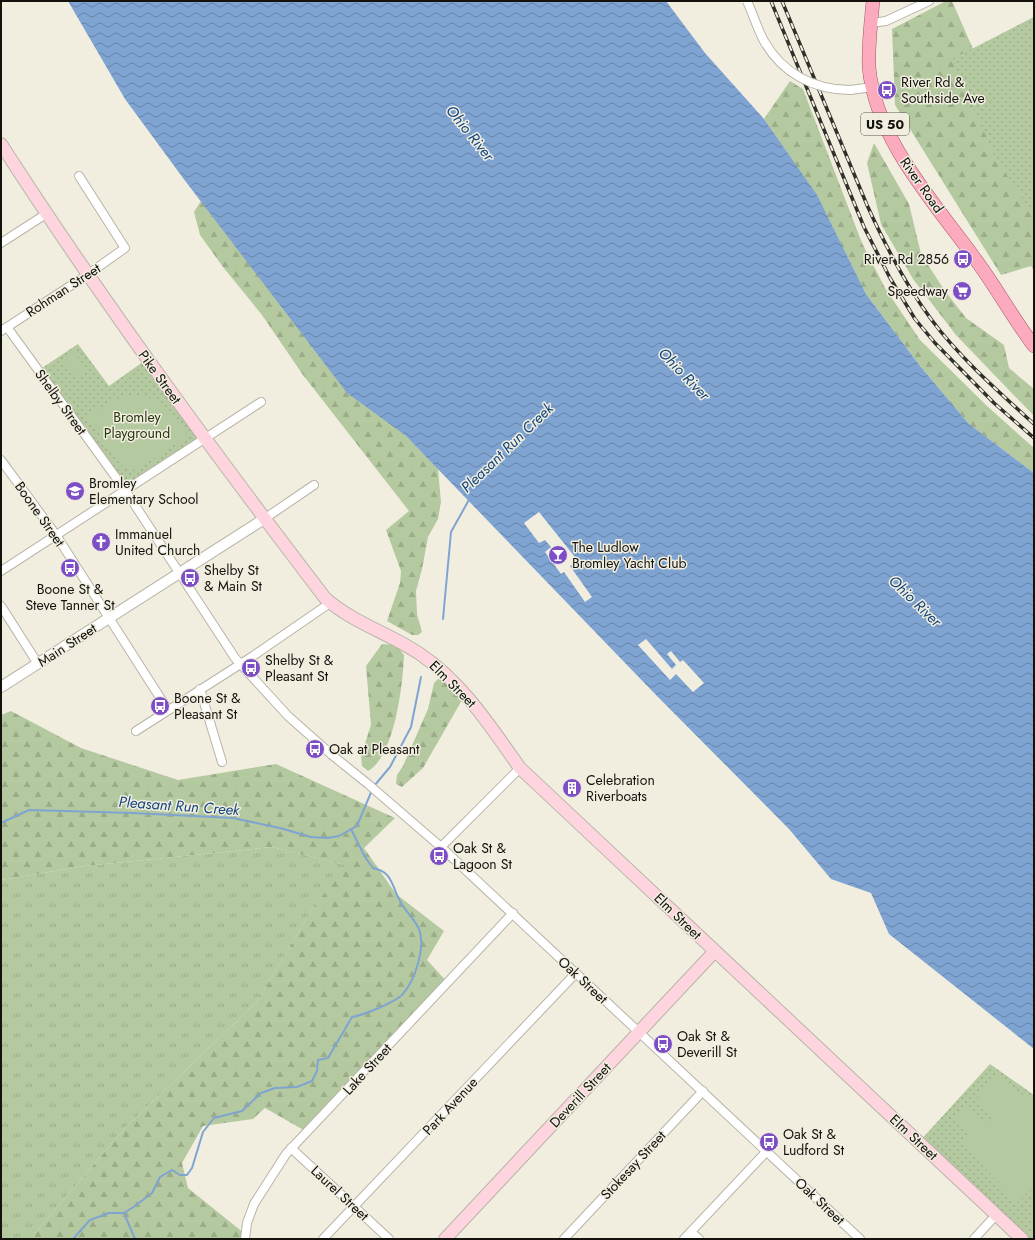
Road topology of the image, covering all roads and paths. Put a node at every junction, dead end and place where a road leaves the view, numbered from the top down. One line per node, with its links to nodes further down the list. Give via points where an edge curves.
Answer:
1 (748, 1): 5 (street, bridge, via 763,39 785,67 812,84 833,89)
2 (873, 1): 4 (main road, River Road / US 50)
3 (929, 1): 4 (street, via 886,21)
4 (871, 24): 5 (main road, River Road / US 50, via 870,69)
5 (873, 87): 12 (main road, River Road / US 50, via 894,144)
6 (1, 144): 8 (main road, Pike Street)
7 (79, 176): 10 (street, Rohman Street, via 125,248)
8 (46, 214): 9 (street); 10 (main road, Pike Street)
9 (1, 243)
10 (87, 275): 11 (street, Rohman Street); 14 (main road, Pike Street)
11 (4, 329): 17 (street, Shelby Street)
12 (1034, 346)
13 (261, 402): 14 (street)
14 (205, 439): 17 (street); 18 (main road, Pike Street)
15 (1, 460): 19 (street, Boone Street)
16 (314, 485): 18 (street, Main Street)
17 (125, 490): 19 (street); 21 (street, Shelby Street)
18 (264, 519): 21 (street, Main Street); 22 (main road, Pike Street)
19 (56, 535): 20 (street); 24 (street, Boone Street)
20 (1, 571)
21 (179, 573): 24 (street, Main Street); 26 (street, Shelby Street)
22 (330, 603): 26 (street); 33 (main road, Elm Street, via 433,663 467,695)
23 (1, 606): 25 (street)
24 (108, 618): 25 (street, Main Street); 29 (street, Boone Street)
25 (38, 664): 27 (street, Main Street)
26 (240, 664): 28 (street); 30 (street, Shelby Street)
27 (1, 687)
28 (200, 689): 29 (street); 32 (street)
29 (168, 710): 31 (street)
30 (300, 727): 34 (street, Oak Street)
31 (136, 731)
32 (222, 762)
33 (520, 768): 34 (street); 36 (main road, Elm Street)
34 (441, 847): 35 (street, Oak Street)
35 (513, 913): 37 (street, Oak Street); 40 (street, Lake Street)
36 (714, 951): 38 (main road, Deverill Street); 43 (main road, Elm Street)
37 (576, 972): 38 (street, Oak Street); 42 (street, Park Avenue)
38 (640, 1032): 39 (street, Oak Street); 48 (main road, Deverill Street)
39 (703, 1091): 41 (street, Oak Street); 49 (street, Stokesay Street)
40 (292, 1148): 42 (street, Laurel Street); 45 (street, Lake Street, via 277,1165 254,1204 247,1223)
41 (767, 1151): 44 (street); 52 (street, Oak Street)
42 (354, 1207): 46 (street, Park Avenue); 47 (street, Laurel Street)
43 (996, 1215): 53 (street); 54 (main road, Elm Street)
44 (691, 1232): 50 (street); 51 (street)
45 (245, 1239)
46 (323, 1239)
47 (389, 1239)
48 (445, 1239)
49 (564, 1239)
50 (684, 1239)
51 (699, 1239)
52 (860, 1239)
53 (974, 1239)
54 (1022, 1239)

